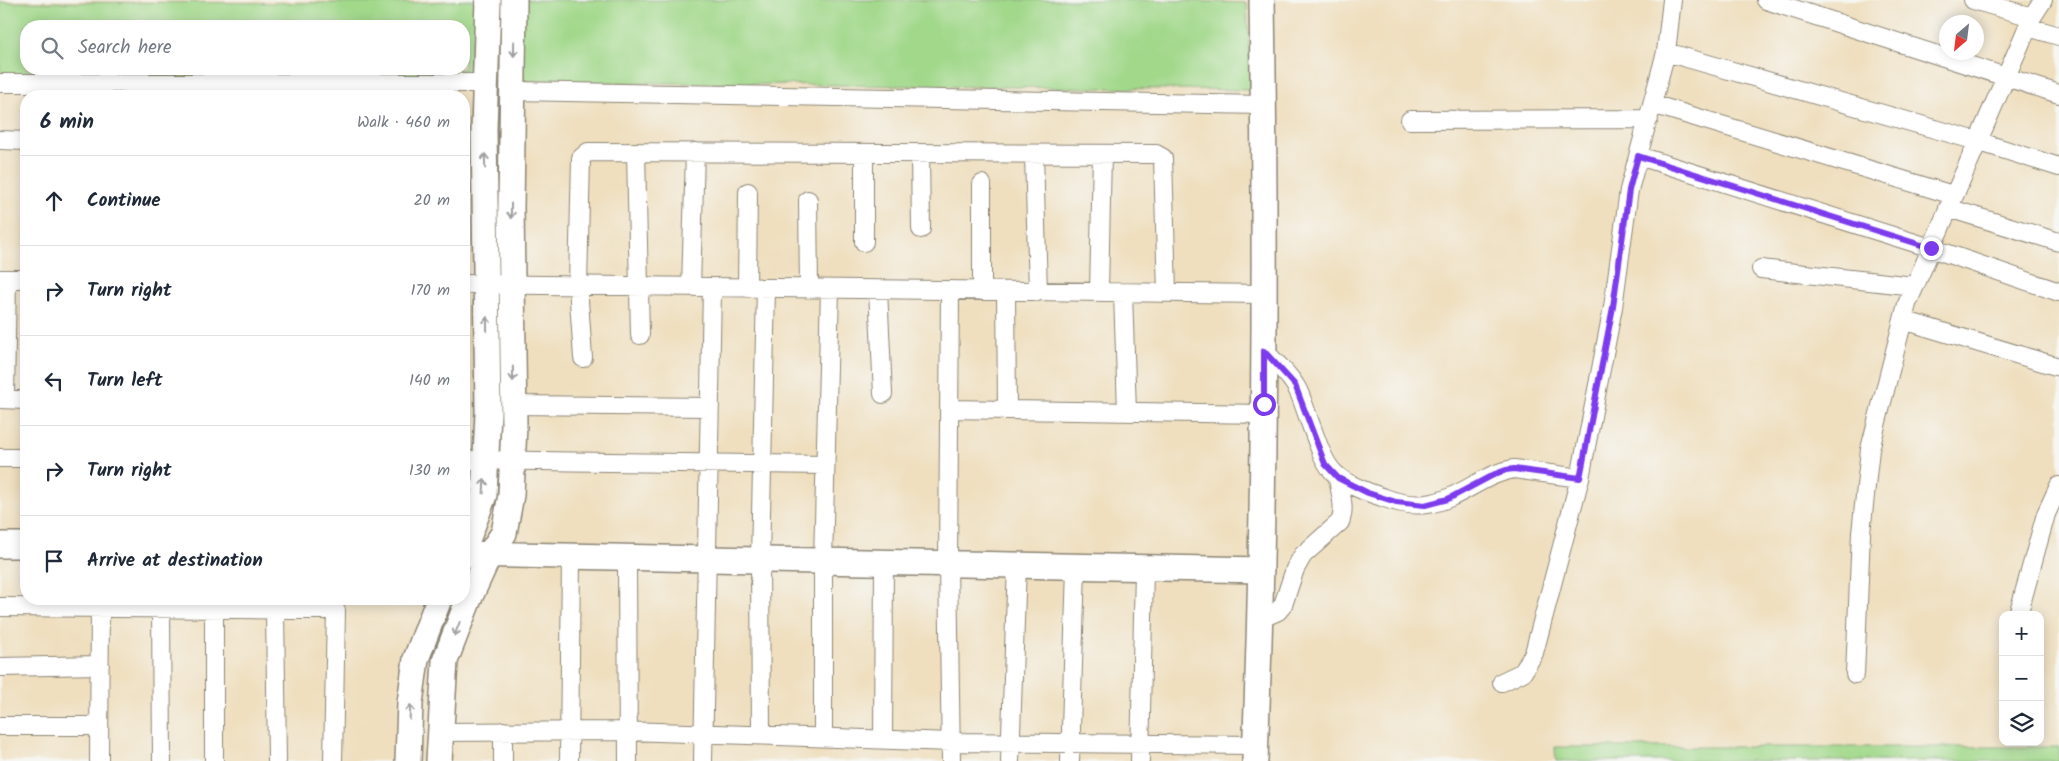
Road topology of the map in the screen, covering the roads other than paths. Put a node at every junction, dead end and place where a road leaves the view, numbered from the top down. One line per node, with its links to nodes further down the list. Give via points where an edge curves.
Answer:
1 (488, 0): 13 (street)
2 (514, 0): 16 (street, one-way to 16)
3 (1262, 0): 18 (street)
4 (1672, 0): 10 (street)
5 (1766, 0): 11 (street)
6 (1973, 0): 8 (street)
7 (2042, 0): 8 (street)
8 (2030, 22): 9 (street); 11 (street)
9 (2059, 36)
10 (1666, 52): 19 (street); 23 (street)
11 (2005, 78): 17 (street); 23 (street)
12 (0, 83): 14 (street)
13 (485, 83): 15 (street); 43 (street, one-way to 13)
14 (43, 90): 15 (street)
15 (297, 90)
16 (513, 91): 18 (street); 44 (street, one-way to 44)
17 (2059, 94)
18 (1263, 105): 63 (street)
19 (1650, 112): 20 (street); 30 (street); 35 (street)
20 (1410, 120)
21 (0, 140): 22 (street)
22 (20, 141)
23 (1977, 141): 31 (street); 35 (street)
24 (636, 152): 25 (street); 45 (street, via 588,152 581,158); 47 (street)
25 (695, 152): 26 (street); 48 (street)
26 (864, 153): 27 (street); 37 (street)
27 (920, 153): 28 (street); 36 (street)
28 (1034, 154): 29 (street); 58 (street)
29 (1102, 154): 59 (street); 62 (street, via 1156,154 1163,158)
30 (1638, 156): 39 (street); 86 (street, via 1629,190 1613,307)
31 (2059, 167)
32 (982, 184): 56 (street)
33 (748, 192): 50 (street)
34 (808, 200): 52 (street)
35 (1950, 202): 38 (street); 39 (street)
36 (921, 229)
37 (864, 242)
38 (2059, 242)
39 (1931, 248): 46 (street); 60 (street)
40 (1761, 269): 46 (street)
41 (4, 279): 42 (street); 70 (street)
42 (20, 279)
43 (475, 284): 44 (street); 80 (street, one-way to 43, via 488,412)
44 (512, 285): 45 (street); 72 (street, one-way to 72)
45 (578, 286): 47 (street); 67 (street)
46 (1914, 286): 64 (street)
47 (640, 287): 48 (street); 65 (street)
48 (691, 287): 49 (street)
49 (712, 288): 50 (street); 73 (street)
50 (747, 288): 51 (street)
51 (766, 288): 52 (street); 83 (street)
52 (809, 289): 53 (street)
53 (830, 289): 54 (street); 84 (street)
54 (878, 290): 55 (street); 69 (street)
55 (950, 290): 56 (street); 74 (street)
56 (982, 291): 57 (street)
57 (1006, 291): 58 (street); 75 (street)
58 (1038, 292): 59 (street)
59 (1099, 292): 61 (street)
60 (2059, 292)
61 (1123, 293): 62 (street); 76 (street)
62 (1167, 293): 63 (street)
63 (1264, 294): 66 (street)
64 (1902, 320): 68 (street); 118 (street, via 1870,449 1860,533)
65 (640, 335)
66 (1264, 351): 77 (street); 85 (street, via 1295,385 1325,464)
67 (583, 358)
68 (2059, 367)
69 (883, 394)
70 (3, 399): 71 (street)
71 (20, 400)
72 (514, 405): 73 (street); 81 (street)
73 (710, 407): 82 (street)
74 (949, 409): 75 (street); 99 (street)
75 (1007, 410): 76 (street)
76 (1127, 412): 77 (street)
77 (1264, 414): 103 (street)
78 (0, 458): 79 (street)
79 (20, 458)
80 (475, 460): 81 (street); 88 (street, one-way to 80, via 484,495)
81 (512, 461): 82 (street); 92 (street, via 511,495 504,533)
82 (708, 464): 83 (street); 95 (street)
83 (762, 464): 84 (street); 96 (street)
84 (825, 465): 97 (street)
85 (1338, 478): 86 (street, via 1396,502 1425,505 1448,499 1506,470); 115 (street, via 1343,514 1340,522 1303,555 1283,605 1278,611)
86 (1580, 478): 119 (street, via 1534,653 1524,672)
87 (2059, 486): 114 (street, via 2046,514)
88 (470, 532)
89 (0, 545): 90 (street)
90 (20, 545)
91 (470, 554): 92 (street)
92 (488, 555): 93 (street); 104 (street, one-way to 104)
93 (571, 556): 94 (street); 123 (street)
94 (627, 558): 95 (street); 122 (street)
95 (706, 559): 96 (street); 126 (street)
96 (760, 560): 97 (street); 127 (street)
97 (822, 562): 98 (street); 128 (street)
98 (884, 563): 99 (street); 129 (street)
99 (948, 564): 100 (street); 130 (street)
100 (1017, 566): 101 (street); 131 (street)
101 (1076, 567): 102 (street); 132 (street)
102 (1144, 568): 103 (street); 133 (street)
103 (1261, 570): 115 (street)
104 (470, 596)
105 (50, 605): 110 (street)
106 (100, 605): 116 (street)
107 (124, 605): 111 (street)
108 (437, 605): 141 (street, one-way to 108, via 410,703 416,659)
109 (466, 605): 124 (street, one-way to 124, via 445,661)
110 (0, 607)
111 (161, 608): 112 (street); 137 (street)
112 (214, 609): 113 (street); 138 (street)
113 (275, 610): 139 (street); 140 (street, via 336,610)
114 (2019, 611)
115 (1260, 619): 135 (street)
116 (100, 665): 117 (street); 121 (street)
117 (0, 667)
118 (1855, 674)
119 (1502, 682)
120 (0, 726): 121 (street)
121 (99, 726): 136 (street)
122 (628, 730): 123 (street); 126 (street); 145 (street)
123 (570, 731): 125 (street); 144 (street)
124 (440, 732): 125 (street); 142 (street)
125 (503, 732): 143 (street)
126 (703, 732): 127 (street); 146 (street)
127 (761, 734): 128 (street)
128 (823, 737): 129 (street)
129 (883, 739): 130 (street)
130 (952, 742): 131 (street); 147 (street)
131 (1011, 742): 132 (street); 148 (street)
132 (1071, 743): 133 (street); 149 (street)
133 (1140, 752): 134 (street)
134 (1197, 753): 135 (street)
135 (1255, 753)
136 (99, 761)
137 (162, 761)
138 (214, 761)
139 (277, 761)
140 (333, 761)
141 (408, 761)
142 (439, 761)
143 (503, 761)
144 (569, 761)
145 (628, 761)
146 (703, 761)
147 (952, 761)
148 (1010, 761)
149 (1070, 761)

